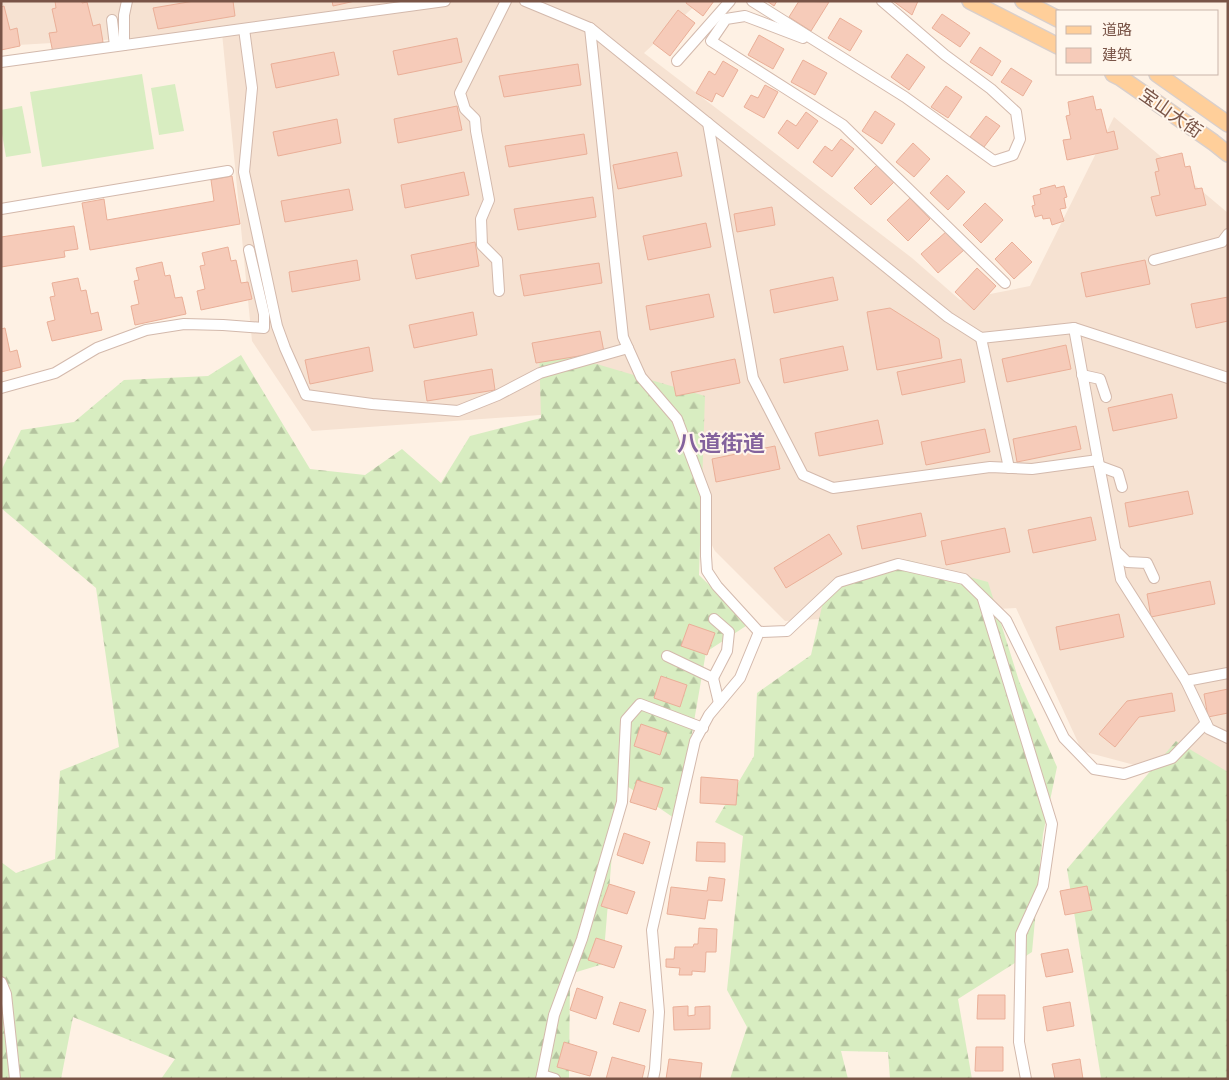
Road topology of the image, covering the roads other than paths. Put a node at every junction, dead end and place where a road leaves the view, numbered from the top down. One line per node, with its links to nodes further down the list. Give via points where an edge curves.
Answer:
1 (127, 1): 15 (street)
2 (445, 1): 13 (street)
3 (506, 1): 30 (street, via 460,93 465,109 475,120 489,200 481,219 482,246 497,260)
4 (525, 1): 12 (street)
5 (730, 1): 17 (street)
6 (752, 1): 16 (street)
7 (882, 1): 16 (street, via 1016,112 1020,139 1013,155 994,161 905,97)
8 (970, 1): 14 (main road)
9 (1023, 1): 10 (main road)
10 (1056, 18)
11 (112, 20): 15 (street)
12 (590, 28): 21 (street); 33 (street, via 623,337)
13 (244, 29): 15 (street); 33 (street, via 252,88 244,172 277,326 306,395 458,411 540,373)
14 (1056, 45)
15 (120, 46): 18 (street)
16 (825, 46): 29 (street, via 745,16 726,19 711,41 843,125)
17 (677, 61)
18 (1, 62)
19 (1115, 75): 23 (main road, 宝山大街)
20 (1158, 75): 22 (main road, 宝山大街)
21 (708, 123): 32 (street, via 948,317); 39 (street, via 753,378 803,475 834,488 990,467)
22 (1228, 124)
23 (1228, 154)
24 (228, 171): 25 (street)
25 (1, 209)
26 (1226, 241): 28 (street)
27 (249, 250): 36 (street, via 264,314 264,328 184,324 146,330 97,348 55,373)
28 (1154, 260)
29 (1005, 282)
30 (498, 291)
31 (1074, 328): 32 (street); 34 (street); 35 (street)
32 (981, 338): 39 (street)
33 (628, 348): 45 (street, via 641,377 677,419 706,496 707,571)
34 (1082, 375): 37 (street, via 1100,379); 38 (street)
35 (1228, 378)
36 (1, 388)
37 (1106, 397)
38 (1098, 463): 39 (street); 40 (street, via 1118,473); 41 (street)
39 (1009, 468)
40 (1122, 487)
41 (1116, 551): 42 (street, via 1127,562 1147,563); 49 (street, via 1121,579)
42 (1154, 578)
43 (983, 598): 45 (street, via 964,579 898,564 839,582 787,632); 51 (street, via 1006,620 1064,738 1094,769 1124,774 1172,758); 59 (street, via 1052,824 1043,886 1021,934 1019,1042)
44 (714, 619): 48 (street, via 729,632 727,651)
45 (759, 632): 50 (street, via 740,678)
46 (667, 656): 48 (street)
47 (1228, 673): 49 (street)
48 (713, 678): 50 (street)
49 (1186, 681): 51 (street)
50 (719, 703): 52 (street)
51 (1206, 723): 53 (street, via 1210,729)
52 (702, 728): 55 (street, via 640,704 626,720 622,802 582,939 554,1015); 58 (street, via 695,741 652,930 659,1012)
53 (1228, 738)
54 (1, 982): 56 (street, via 6,994)
55 (541, 1077): 57 (street)
56 (15, 1079)
57 (555, 1079)
58 (653, 1079)
59 (1026, 1079)

